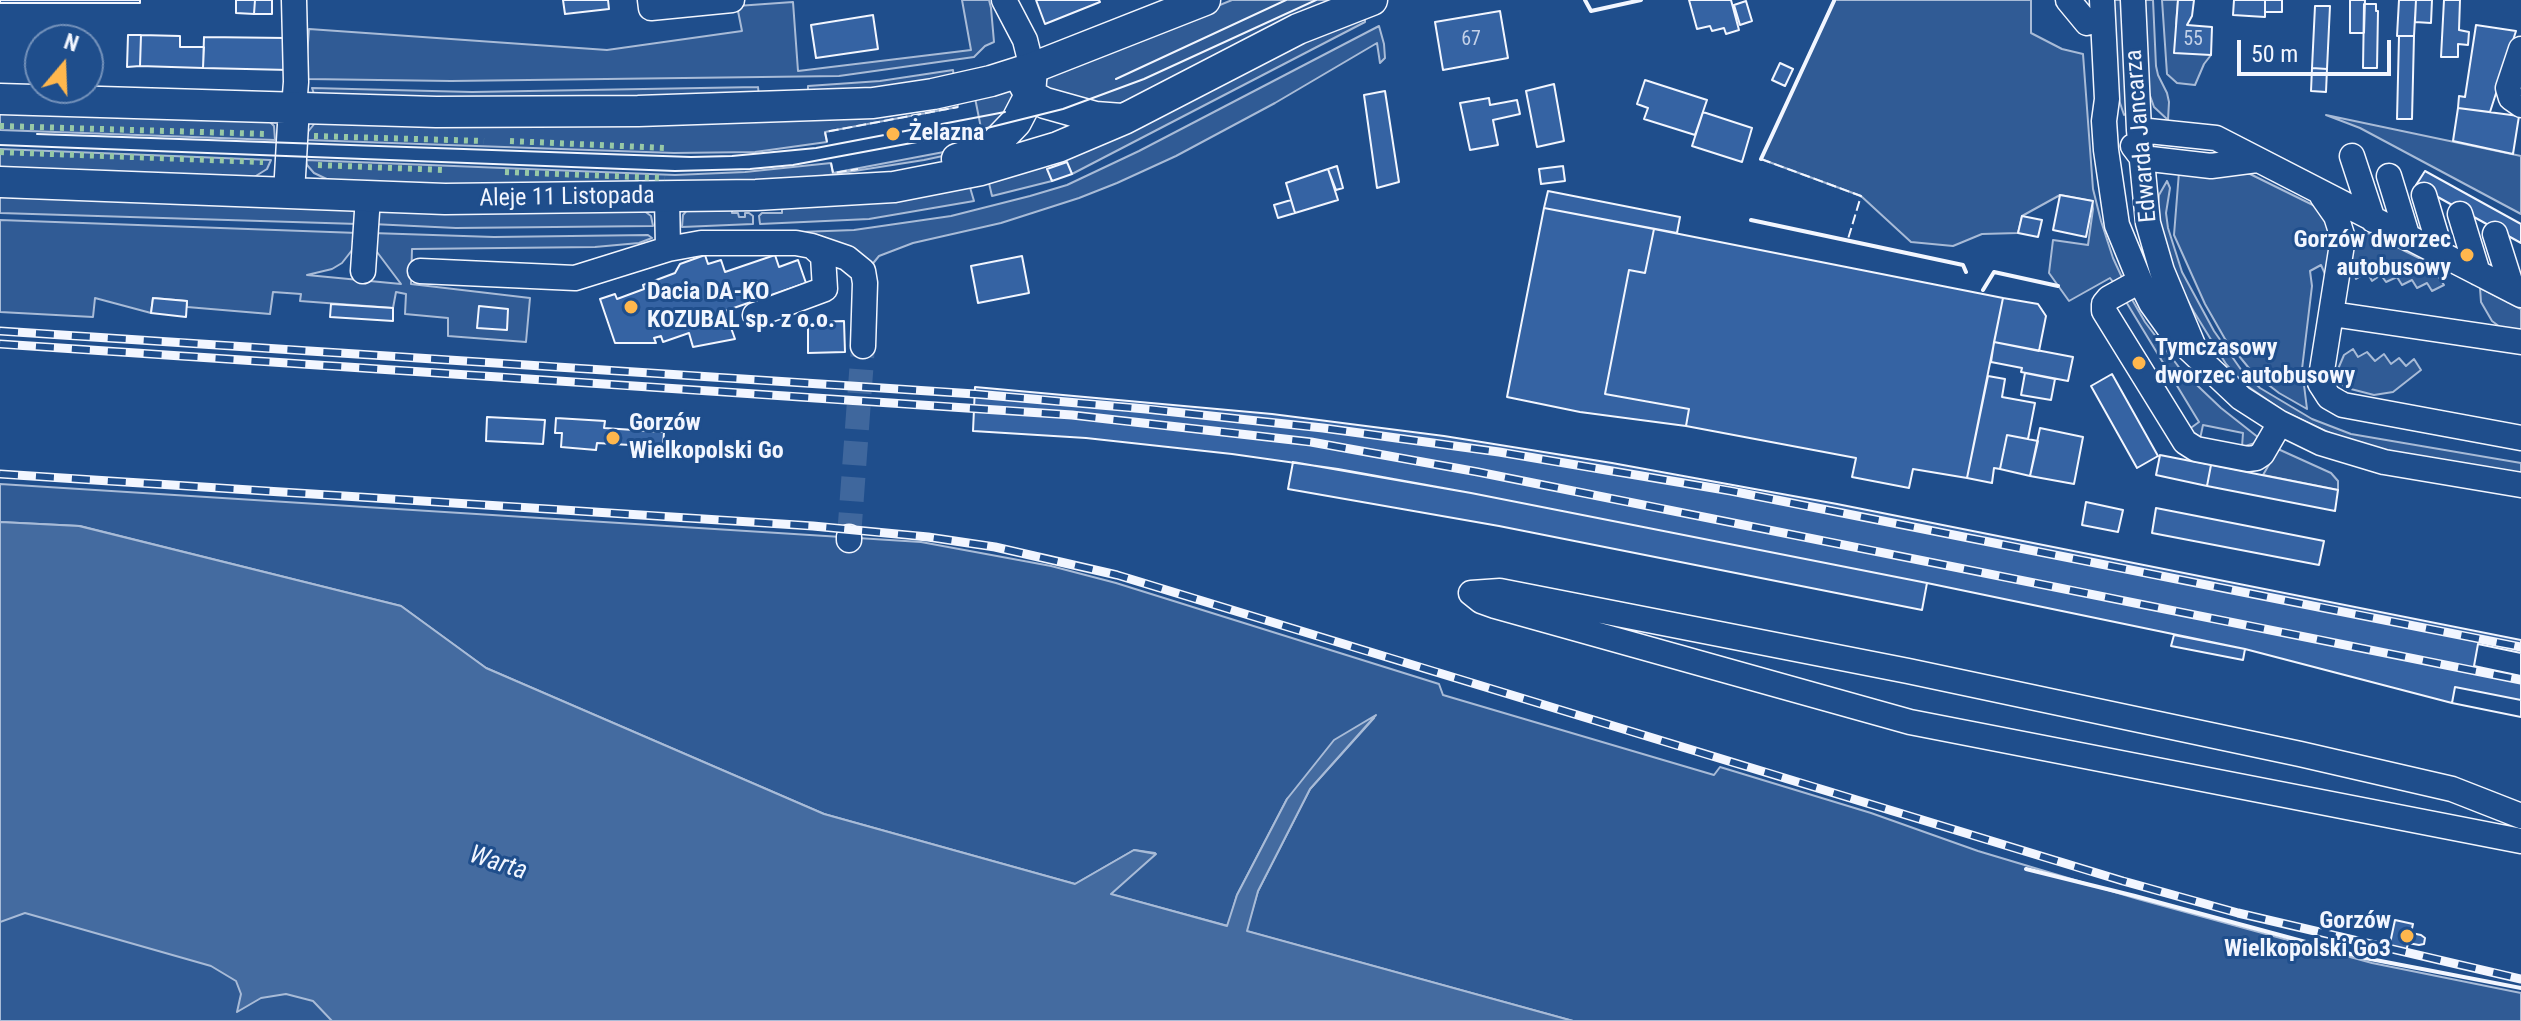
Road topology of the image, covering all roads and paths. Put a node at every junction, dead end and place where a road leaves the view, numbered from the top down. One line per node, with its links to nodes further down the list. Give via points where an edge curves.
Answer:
1 (294, 0): 16 (street)
2 (650, 0): 3 (street, via 651,8)
3 (732, 0)
4 (1205, 0): 12 (main road)
5 (1372, 0): 17 (main road, Aleje 11 Listopada, via 1298,29)
6 (2068, 0): 10 (street)
7 (2102, 0): 14 (street, Edwarda Jancarza)
8 (2133, 0): 18 (street, Edwarda Jancarza)
9 (1005, 4): 12 (street, via 1025,40)
10 (2087, 23)
11 (2521, 49): 15 (street, via 2508,88)
12 (1027, 79): 16 (main road, via 838,105 436,112); 17 (main road, via 1063,109); 21 (main road, via 1016,122 991,148)
13 (0, 99): 16 (main road)
14 (2107, 99): 18 (street, via 2117,122); 20 (street, Edwarda Jancarza)
15 (2521, 105)
16 (294, 107): 22 (main road)
17 (1124, 119): 21 (main road, Aleje 11 Listopada, via 1058,147 981,170 894,187)
18 (2137, 143): 20 (street, via 2119,161); 23 (street, via 2211,166 2257,160); 37 (street, Edwarda Jancarza, via 2154,250)
19 (0, 182): 22 (main road, Aleje 11 Listopada)
20 (2110, 186): 32 (street, Edwarda Jancarza, via 2117,225)
21 (847, 188): 25 (main road, Aleje 11 Listopada)
22 (289, 193): 24 (main road, Aleje 11 Listopada)
23 (2321, 194): 29 (street); 33 (street, via 2343,238)
24 (368, 197): 25 (main road, Aleje 11 Listopada); 30 (street)
25 (667, 197): 28 (street)
26 (2433, 200): 29 (street); 29 (street); 29 (street); 29 (street); 29 (street)
27 (812, 246): 28 (street, via 701,243); 34 (street, via 823,256 825,289); 36 (street, via 847,258 863,271)
28 (668, 249): 31 (street, via 575,278)
29 (2457, 260)
30 (363, 271)
31 (420, 271)
32 (2140, 281): 37 (street, Edwarda Jancarza, via 2174,335); 38 (street, via 2109,298 2104,311 2185,442 2196,449 2256,458)
33 (2332, 314): 35 (street); 39 (street, via 2320,383 2329,397 2343,405)
34 (755, 315)
35 (2521, 342)
36 (863, 346)
37 (2199, 358): 38 (street, Edwarda Jancarza, via 2227,387)
38 (2280, 423): 40 (street, Edwarda Jancarza, via 2364,458)
39 (2521, 438)
40 (2521, 485)
41 (2521, 816): 42 (street, via 2452,789 2285,750 1500,591 1471,593 1495,606 1910,722)
42 (2521, 841)

